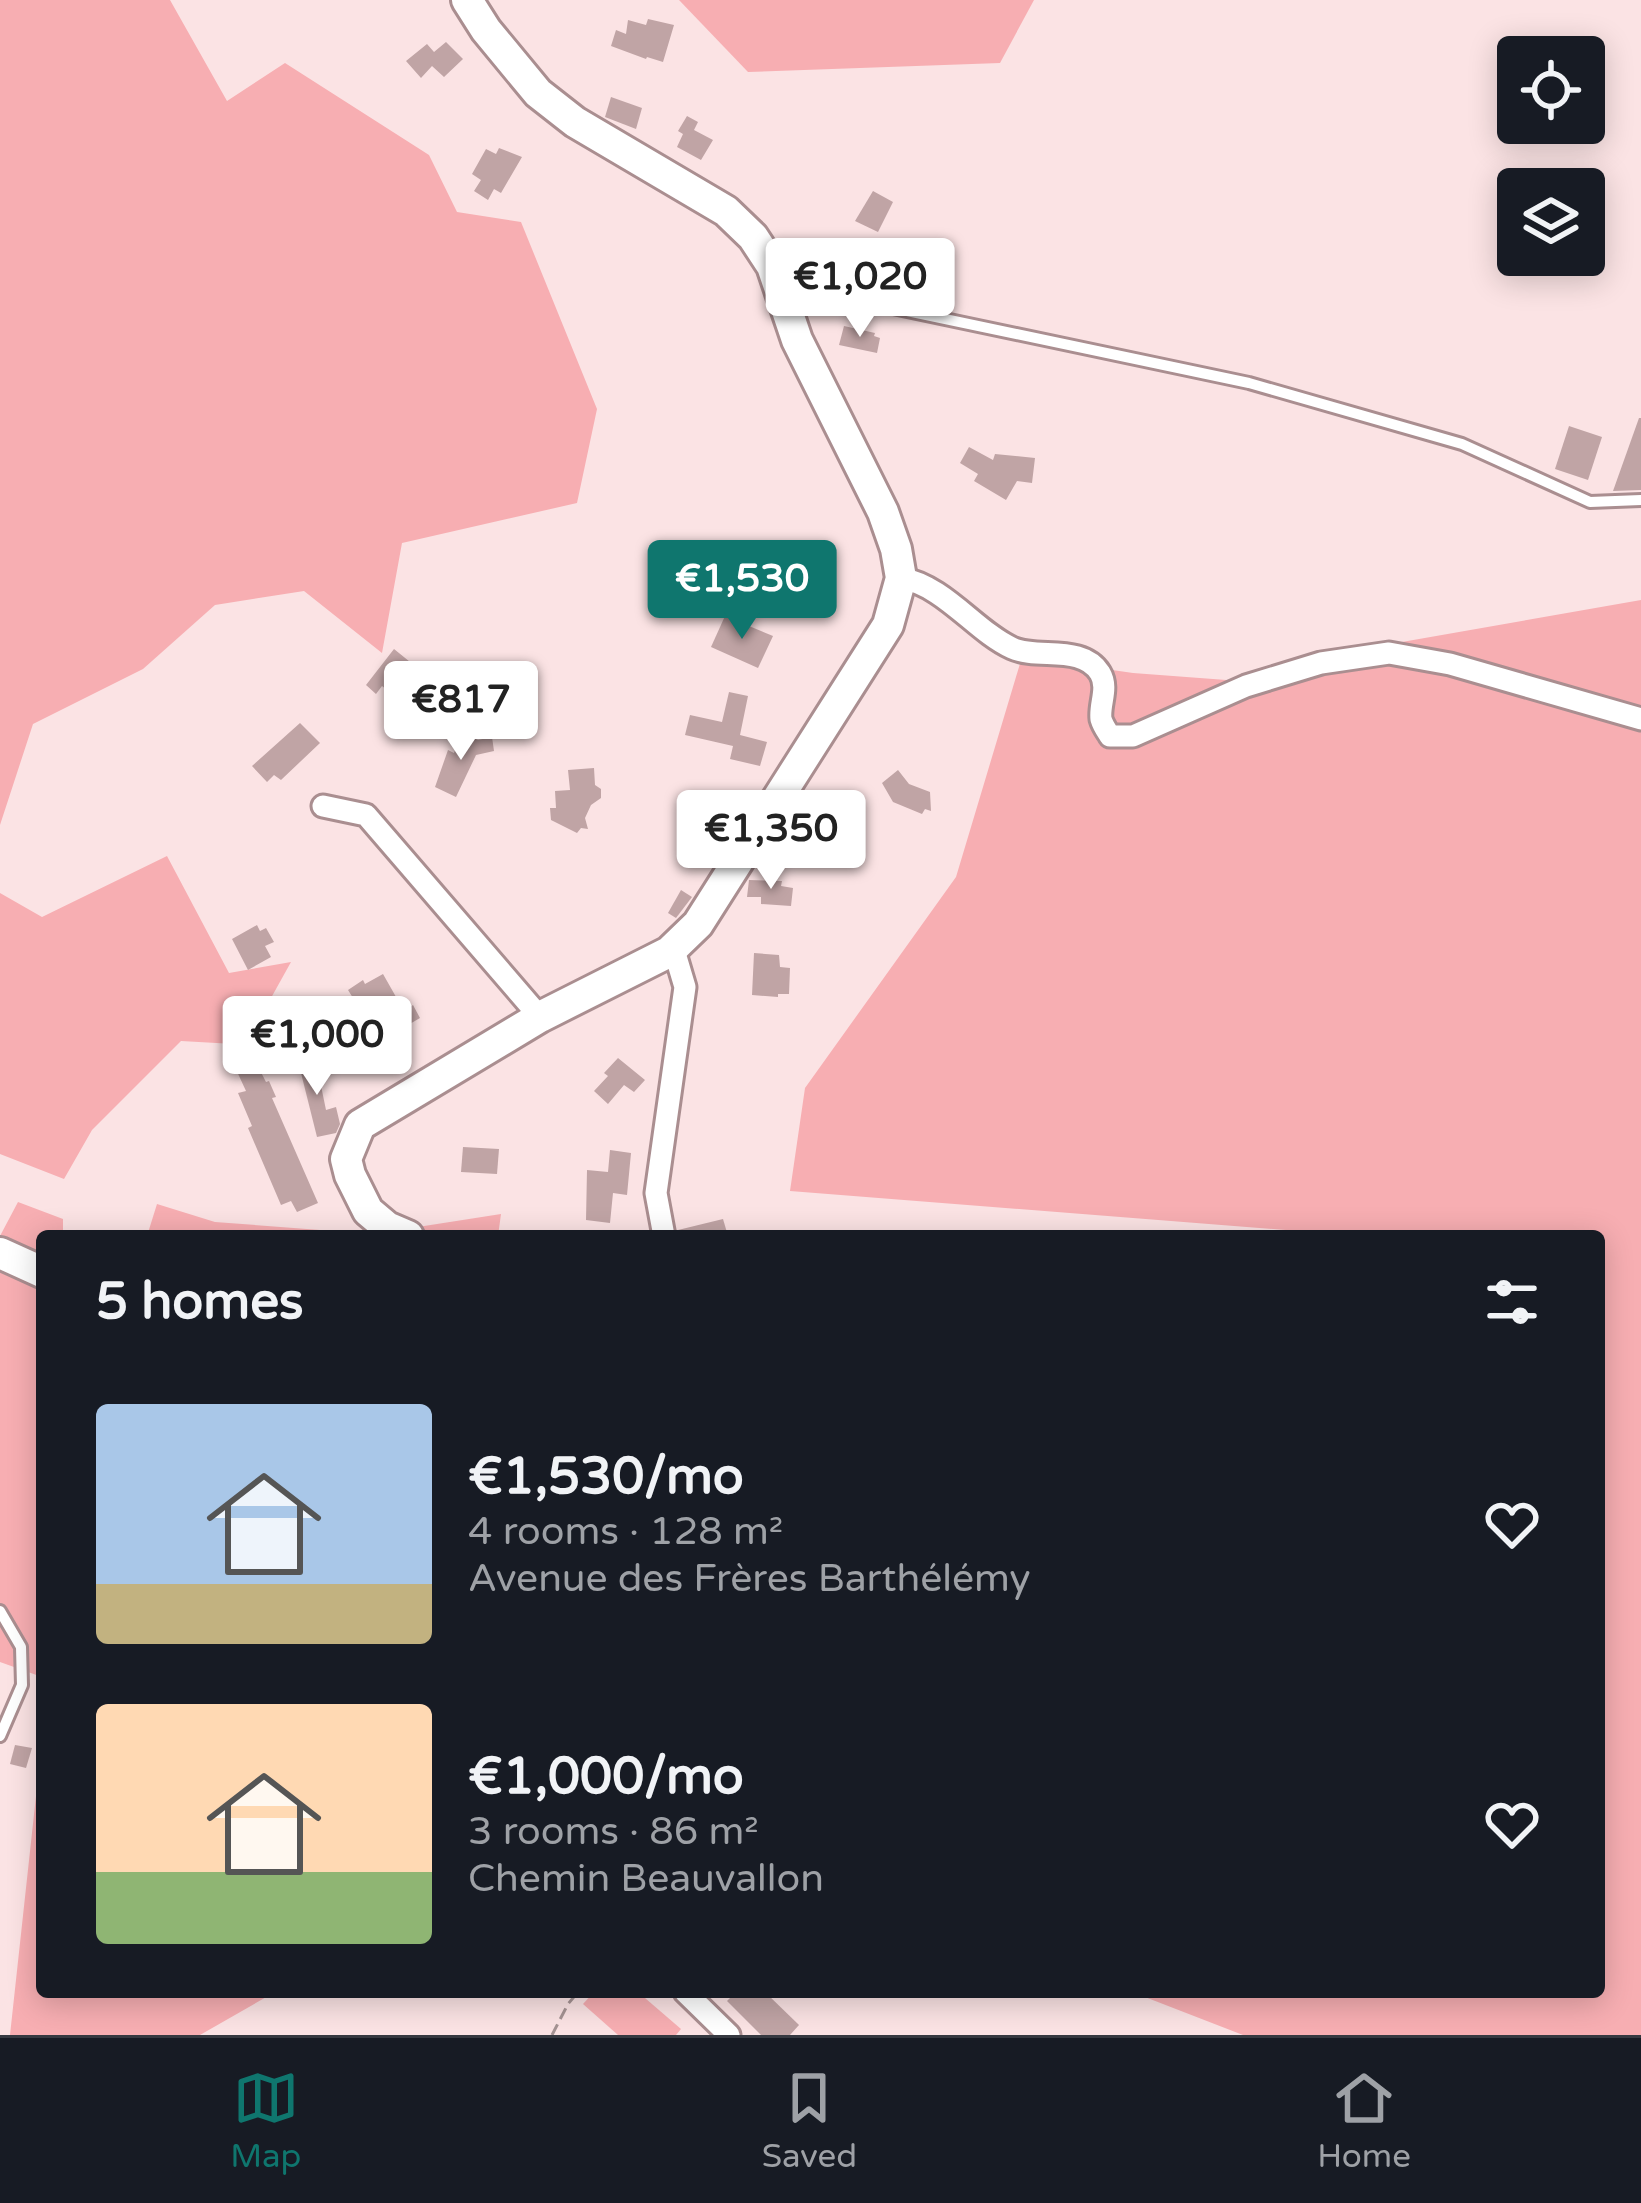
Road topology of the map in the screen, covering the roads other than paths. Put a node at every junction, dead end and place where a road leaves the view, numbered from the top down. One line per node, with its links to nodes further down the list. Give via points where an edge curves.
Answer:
1 (467, 0): 2 (street, via 538,93 726,211 772,266)
2 (782, 297): 3 (lane, via 812,291 1250,383 1462,444 1590,502); 4 (street, via 883,512)
3 (1641, 500)
4 (901, 578): 5 (street, via 1014,650 1079,657 1099,671 1101,719 1110,736 1133,736 1264,680 1388,653); 7 (street, via 888,625 698,924)
5 (1641, 719)
6 (323, 806): 8 (street, via 365,815)
7 (669, 952): 8 (street); 10 (street, via 685,987 656,1193)
8 (540, 1017): 9 (street, via 360,1125 346,1159 350,1175 368,1211)
9 (394, 1230)
10 (663, 1230)
11 (0, 1253): 12 (street)
12 (36, 1269)
13 (0, 1611): 14 (lane, via 21,1647 22,1684)
14 (0, 1736)
15 (691, 1998): 16 (street)
16 (729, 2035)

